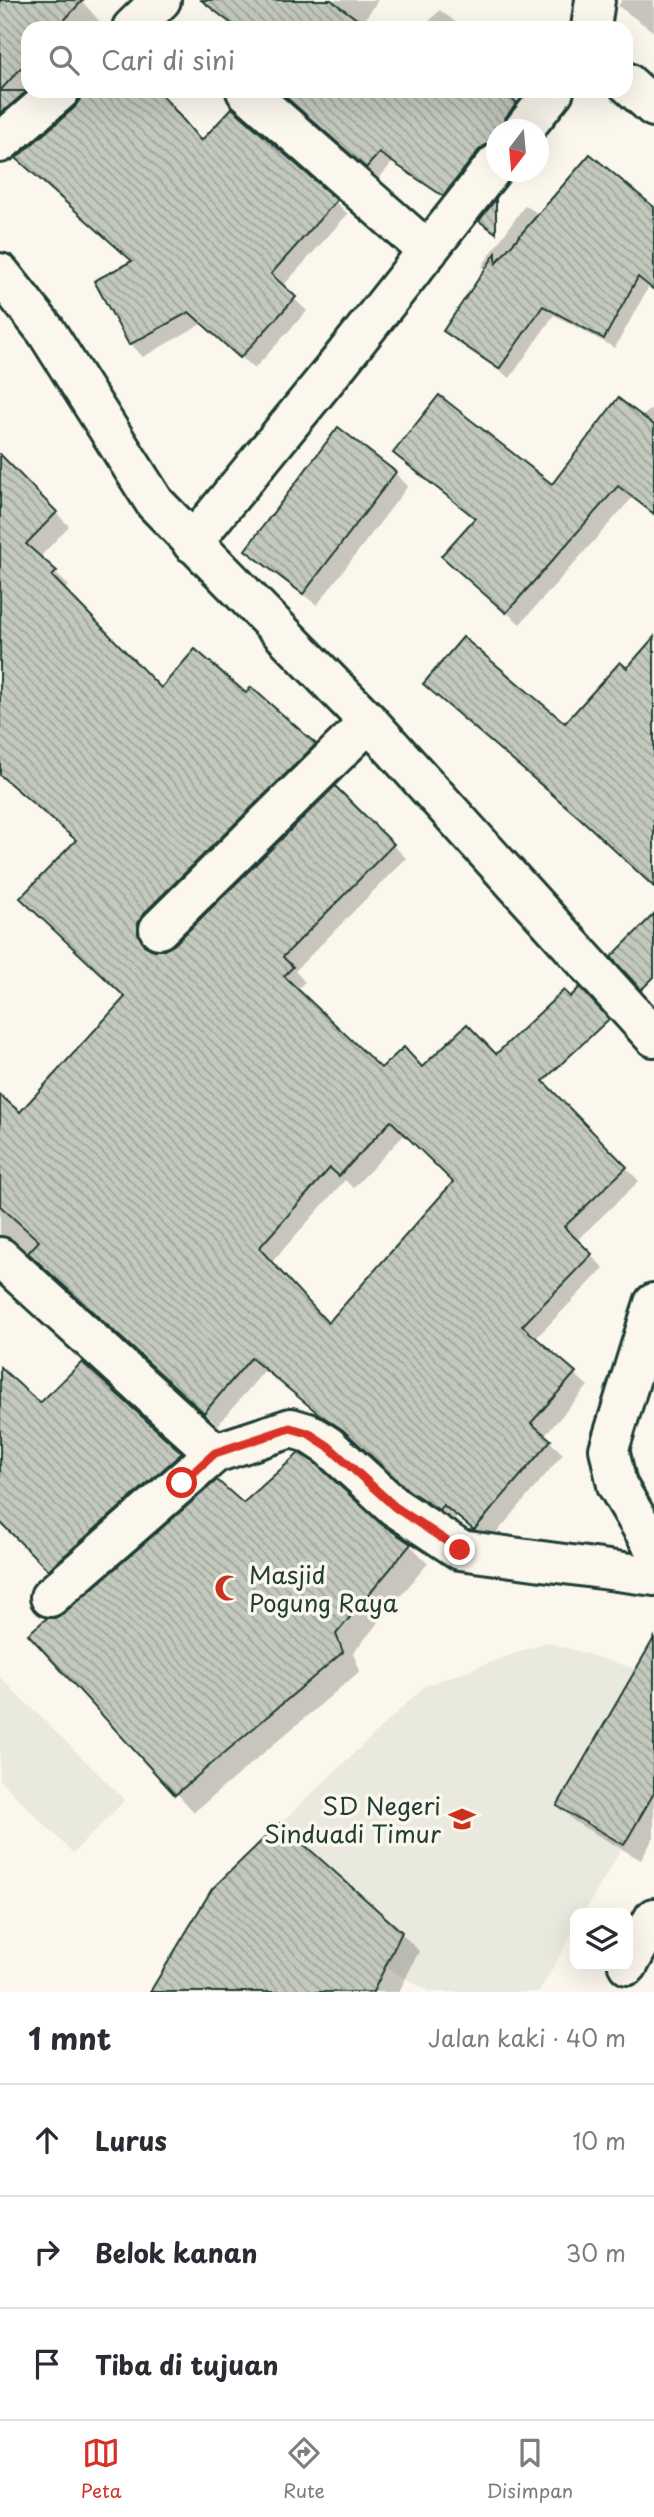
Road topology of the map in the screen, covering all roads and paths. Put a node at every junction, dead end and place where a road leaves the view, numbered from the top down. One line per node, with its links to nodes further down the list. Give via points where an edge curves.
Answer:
1 (595, 0): 2 (street)
2 (592, 21)
3 (633, 88): 7 (street)
4 (52, 98): 9 (street)
5 (254, 98): 11 (street)
6 (548, 98): 8 (street)
7 (654, 107)
8 (532, 119)
9 (0, 143)
10 (486, 177): 11 (street)
11 (428, 251): 13 (street)
12 (0, 273): 13 (street, via 46,331 155,503)
13 (192, 543): 14 (street)
14 (369, 722): 15 (street); 16 (street)
15 (159, 929)
16 (654, 1037)
17 (0, 1257): 19 (street)
18 (654, 1303): 20 (street, via 609,1449 617,1485)
19 (215, 1453): 21 (street, via 290,1428 328,1446 395,1507 460,1550); 22 (street)
20 (654, 1548)
21 (654, 1576)
22 (50, 1597)
23 (653, 1922): 24 (street)
24 (633, 1955)
25 (624, 1971): 26 (street)
26 (612, 1992)

